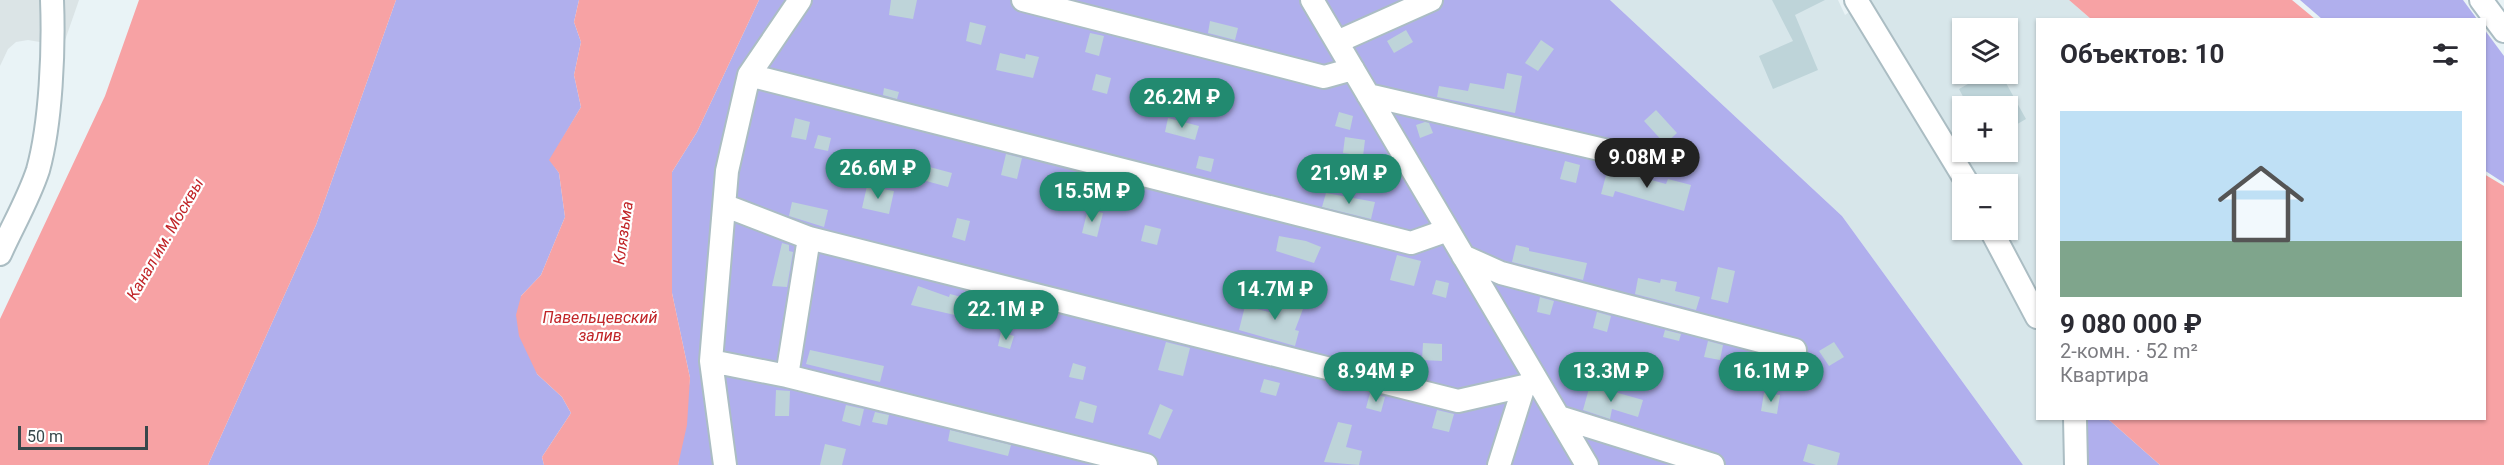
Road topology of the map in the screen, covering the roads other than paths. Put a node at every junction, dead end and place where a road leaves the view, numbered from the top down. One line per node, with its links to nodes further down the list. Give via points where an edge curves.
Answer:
1 (800, 0): 11 (street)
2 (1023, 0): 10 (street, via 1324,77)
3 (1312, 0): 9 (street)
4 (1431, 0): 9 (street)
5 (1856, 0): 14 (street)
6 (2481, 0): 8 (street)
7 (48, 1): 19 (street, via 53,44 44,142 38,171)
8 (2504, 31)
9 (1337, 42): 10 (street)
10 (1353, 69): 12 (street)
11 (749, 75): 15 (street, via 727,171); 16 (street, via 1411,243)
12 (1368, 95): 13 (street); 16 (street)
13 (1664, 164)
14 (1962, 174)
15 (726, 206): 17 (street); 23 (street)
16 (1448, 230): 20 (street)
17 (809, 238): 24 (street); 25 (street, via 1458,401)
18 (1996, 240): 21 (street)
19 (0, 254)
20 (1463, 256): 22 (street, via 1501,273); 25 (street)
21 (2036, 315)
22 (1795, 350)
23 (711, 361): 24 (street); 28 (street)
24 (787, 376): 29 (street)
25 (1531, 382): 26 (street); 30 (street)
26 (1559, 417): 31 (street); 32 (street)
27 (2075, 420): 33 (street)
28 (725, 465)
29 (1146, 465)
30 (1499, 465)
31 (1587, 465)
32 (1713, 465)
33 (2076, 465)

